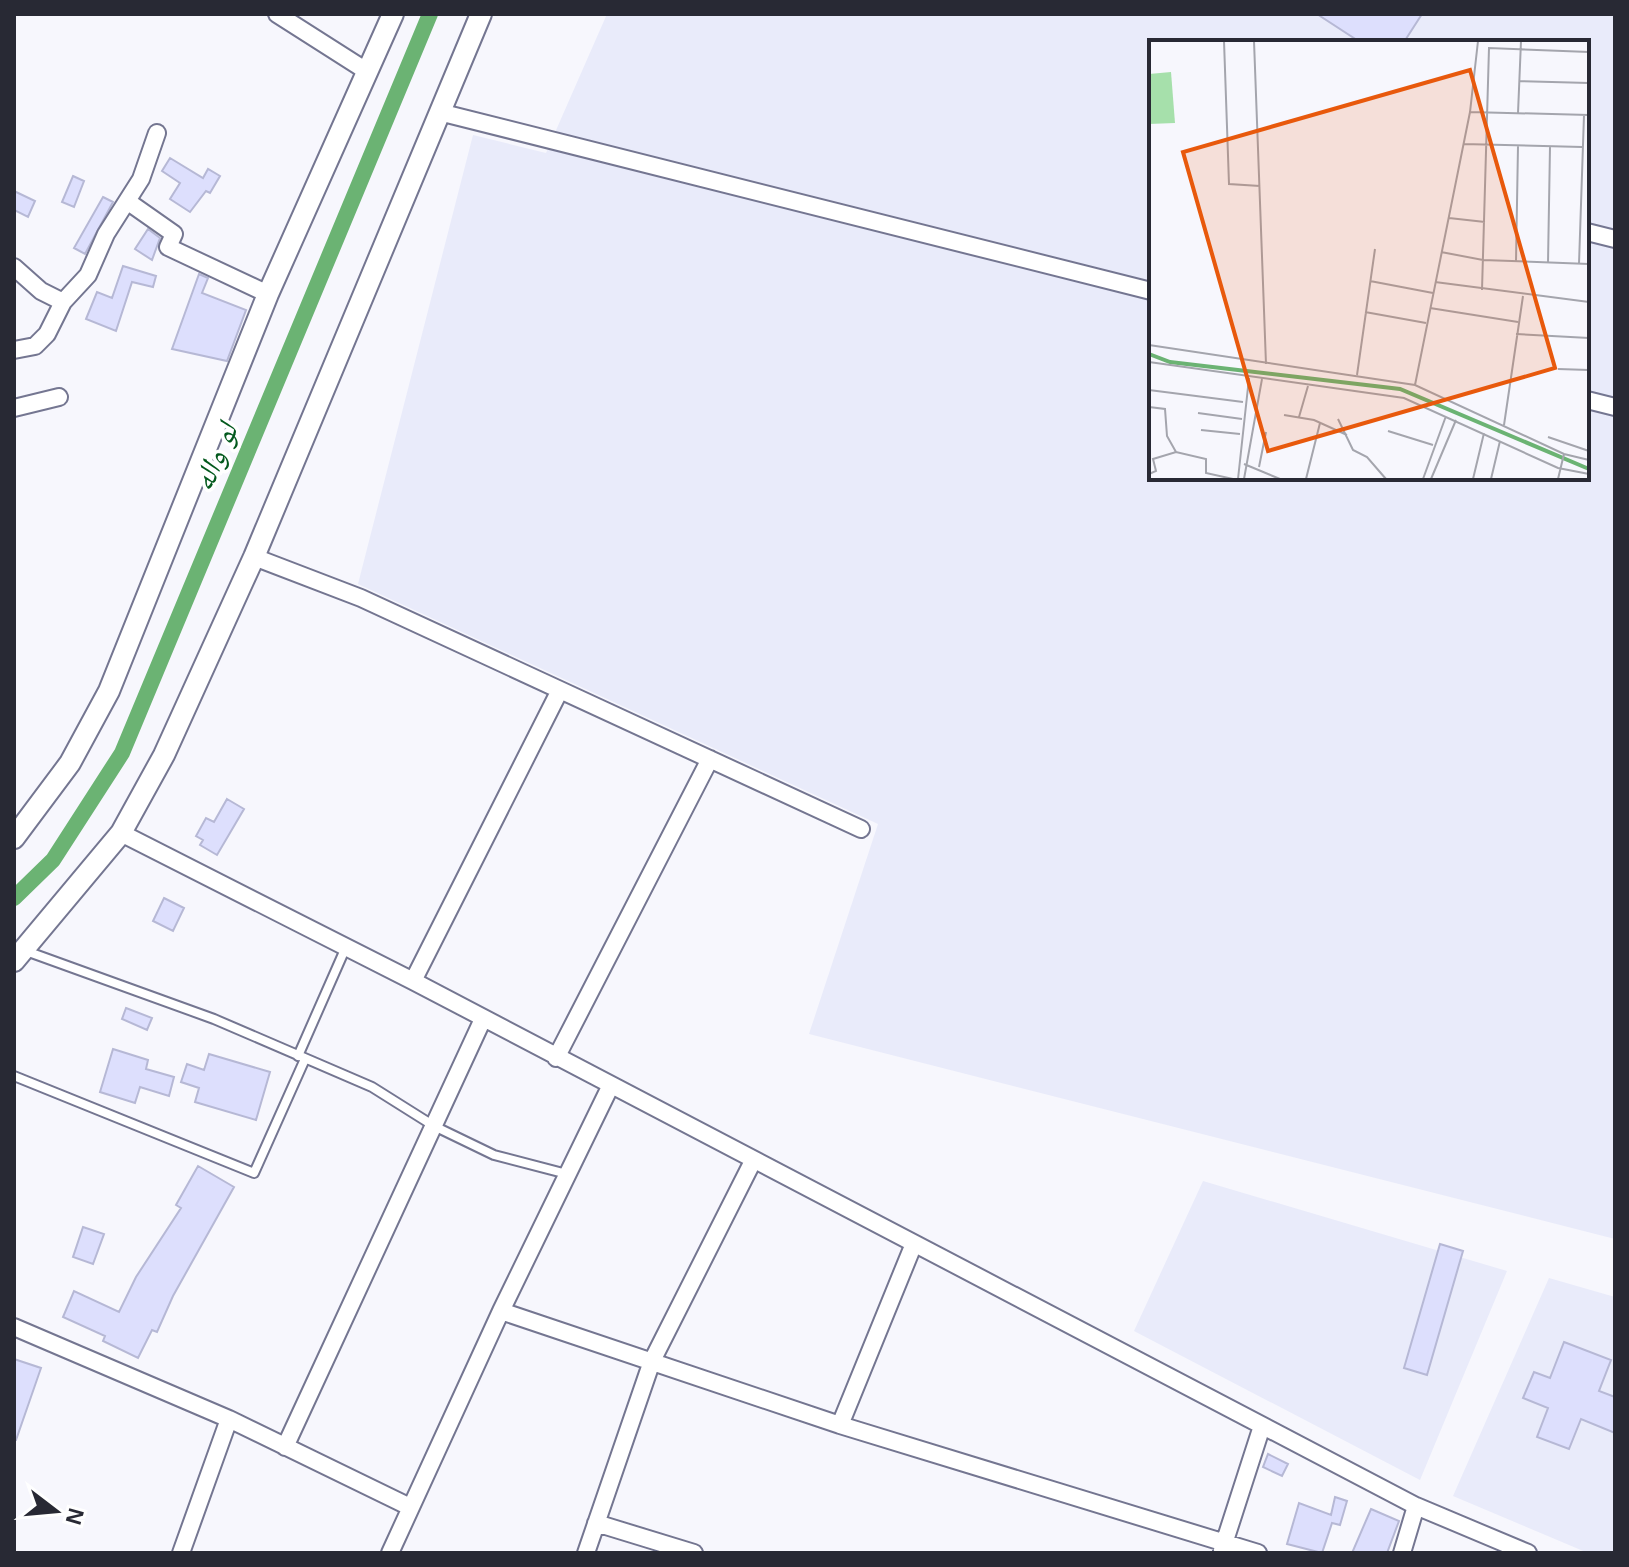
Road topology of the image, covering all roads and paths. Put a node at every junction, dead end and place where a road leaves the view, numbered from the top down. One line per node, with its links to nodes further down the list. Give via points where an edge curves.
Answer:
1 (277, 14): 4 (street)
2 (393, 14): 4 (street)
3 (481, 14): 5 (street)
4 (368, 72): 12 (street)
5 (439, 112): 11 (street); 19 (street)
6 (157, 133): 7 (street)
7 (127, 201): 12 (street, via 174,234 168,247); 13 (street, via 88,275)
8 (1589, 232): 9 (street)
9 (1615, 239)
10 (14, 267): 13 (street)
11 (1149, 290)
12 (268, 294): 24 (street, via 109,691 70,763)
13 (63, 302): 14 (street, via 35,346)
14 (14, 350)
15 (59, 397): 18 (street)
16 (1589, 400): 17 (street)
17 (1615, 407)
18 (14, 408)
19 (254, 557): 20 (street, via 361,598); 23 (street, via 164,755)
20 (560, 690): 21 (street); 27 (street)
21 (710, 759): 22 (street); 30 (street)
22 (861, 829)
23 (121, 833): 25 (street); 26 (street)
24 (14, 838)
25 (346, 947): 27 (street); 29 (lane)
26 (19, 955): 29 (lane, via 103,977)
27 (413, 981): 28 (street)
28 (483, 1019): 30 (street); 33 (street)
29 (301, 1057): 31 (lane, via 254,1173); 33 (lane, via 372,1087)
30 (556, 1058): 32 (street)
31 (14, 1076)
32 (610, 1087): 34 (street); 35 (street)
33 (434, 1126): 35 (lane, via 494,1155); 43 (street)
34 (753, 1161): 36 (street); 39 (street)
35 (567, 1174): 37 (street)
36 (913, 1246): 41 (street); 42 (street)
37 (501, 1311): 39 (street); 45 (street)
38 (14, 1327): 40 (street)
39 (652, 1361): 41 (street); 46 (street)
40 (229, 1419): 43 (street); 48 (street)
41 (840, 1425): 47 (street)
42 (1262, 1426): 44 (street); 47 (street)
43 (285, 1447): 45 (street)
44 (1416, 1506): 53 (street); 54 (street)
45 (410, 1507): 49 (street)
46 (596, 1523): 50 (street); 51 (street)
47 (1223, 1548): 52 (street)
48 (181, 1553)
49 (390, 1553)
50 (586, 1553)
51 (694, 1553)
52 (1258, 1553)
53 (1402, 1553)
54 (1528, 1553)

